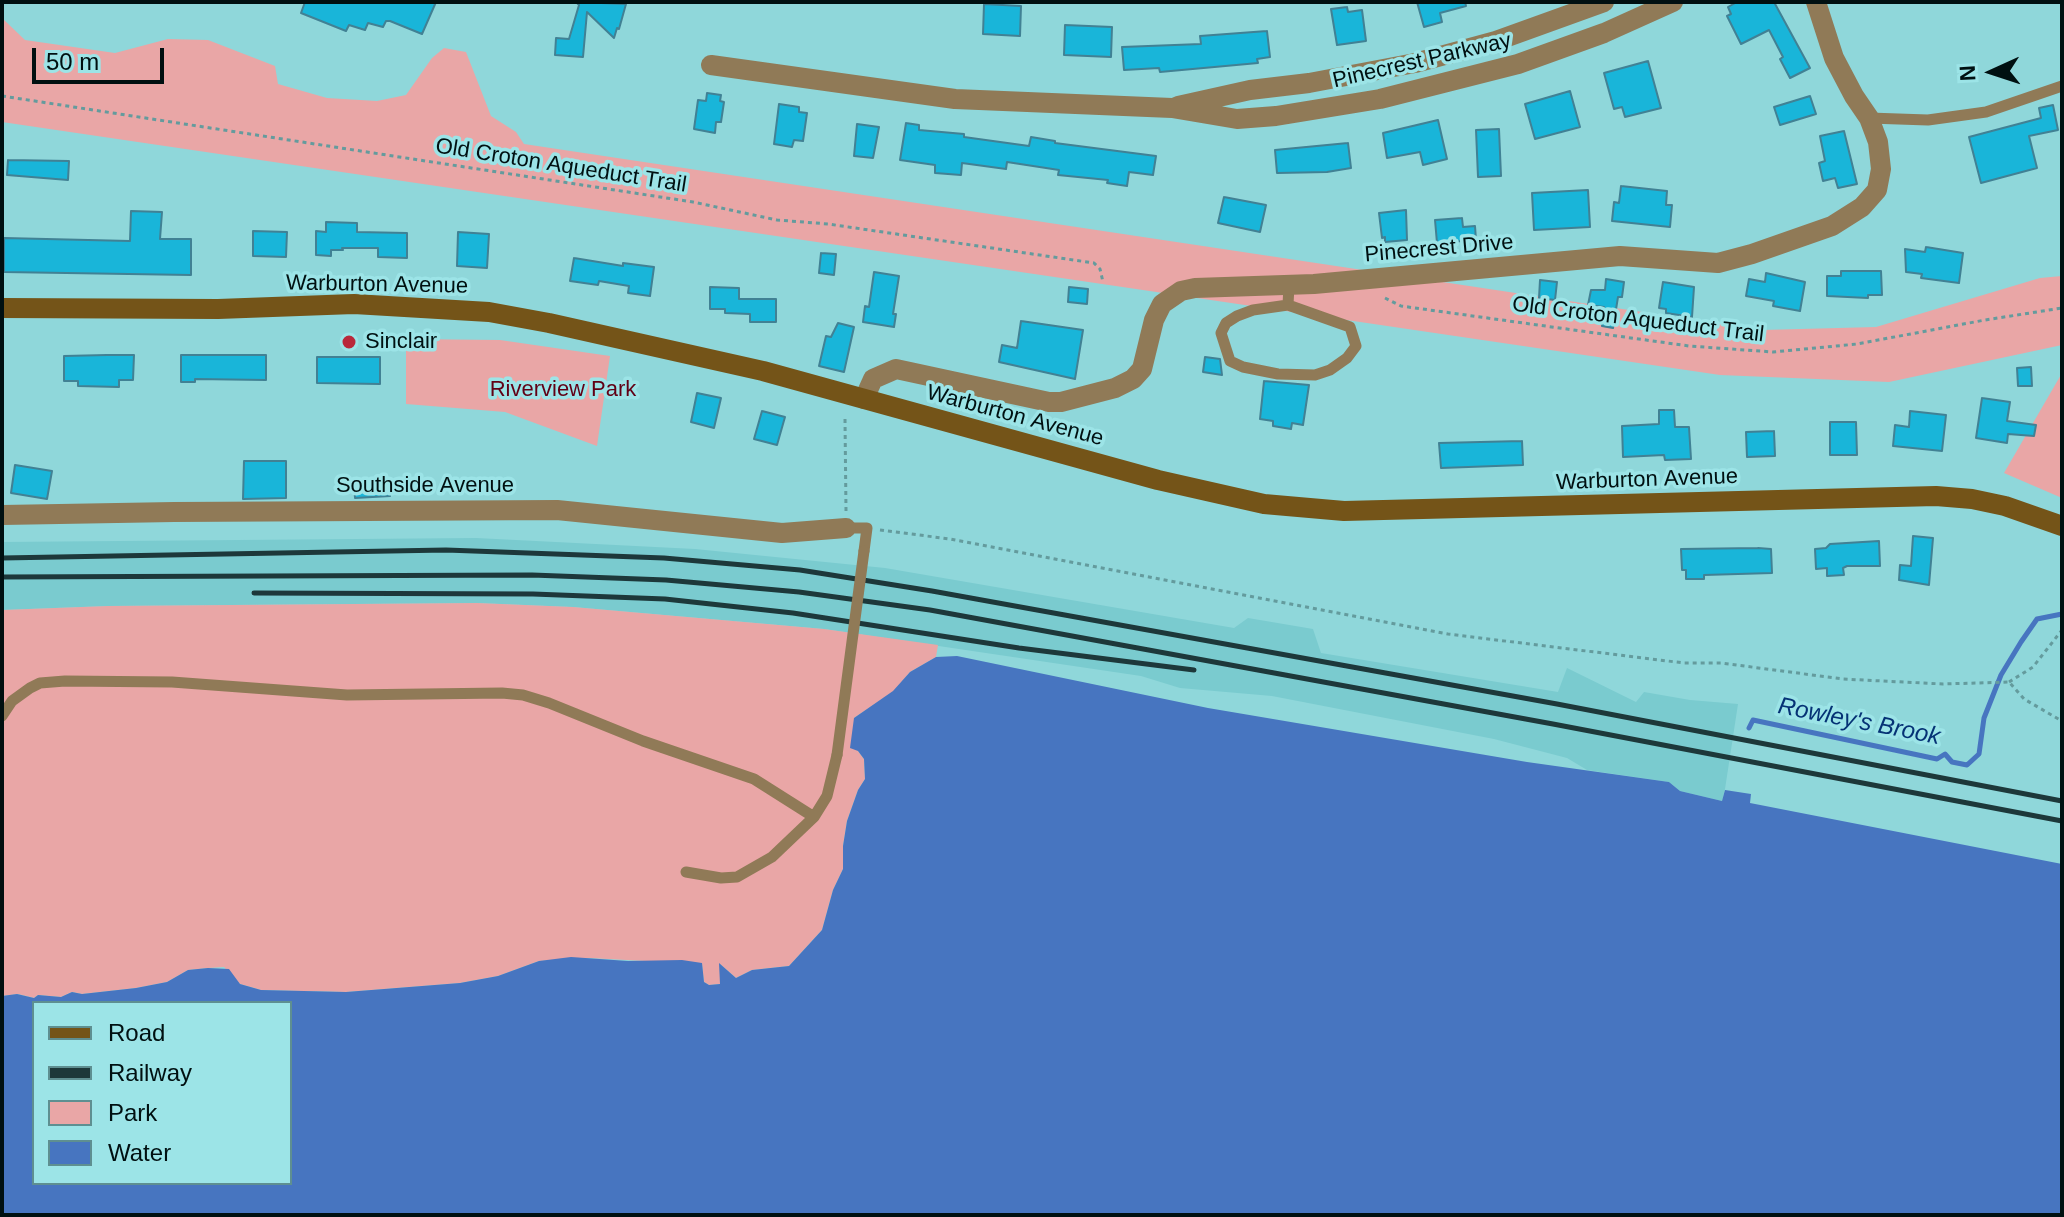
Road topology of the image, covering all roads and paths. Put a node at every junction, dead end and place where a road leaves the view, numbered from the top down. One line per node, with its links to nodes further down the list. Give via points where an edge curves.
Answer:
1 (1604, 2): 4 (street, Pinecrest Parkway)
2 (1673, 2): 6 (street, Pinecrest Parkway, via 1604,33)
3 (1816, 2): 10 (street, Pinecrest Drive, via 1834,58)
4 (1496, 41): 6 (street); 9 (street, Pinecrest Parkway, via 1415,63)
5 (711, 65): 9 (street, Pinecrest Parkway, via 955,99)
6 (1505, 67): 9 (street, Pinecrest Parkway, via 1380,99 1276,116 1237,119)
7 (2062, 86): 10 (lane, via 1986,112 1928,120)
8 (2, 96): 12 (path, Old Croton Aqueduct Trail, via 777,220 1094,263)
9 (1172, 108)
10 (1869, 118): 11 (street, Pinecrest Drive, via 1881,169 1877,190 1832,226 1752,254 1718,263 1620,256)
11 (1359, 281): 13 (street, Pinecrest Drive); 15 (path, Old Croton Aqueduct Trail, via 1401,306 1689,346 1773,352 1857,344)
12 (1103, 282)
13 (1288, 295): 13 (lane, via 1350,327 1356,346 1347,358 1315,375 1278,374 1230,361 1221,333 1226,323); 16 (street, Pinecrest Drive, via 1205,287 1181,291 1162,304 1142,369 1133,379 1061,402 896,369 873,379)
14 (2, 308): 16 (street, Warburton Avenue, via 354,304 489,312)
15 (2062, 308)
16 (864, 399): 20 (street, Warburton Avenue, via 1264,504 1344,511 1936,496 1972,499)
17 (845, 419): 18 (path)
18 (846, 501)
19 (2, 515): 21 (street, Southside Avenue, via 557,510 782,533)
20 (2062, 526)
21 (857, 528): 23 (path, via 950,539 1448,634 1843,679); 26 (lane, bridge, via 864,551 837,755 827,796)
22 (2062, 630): 23 (path, via 2033,667)
23 (2009, 682): 25 (path, via 2024,699)
24 (2, 716): 26 (lane, via 30,688 65,681 172,682 347,695 523,695 754,779)
25 (2062, 721)
26 (814, 817): 27 (lane, via 751,871 721,878)
27 (686, 872)

